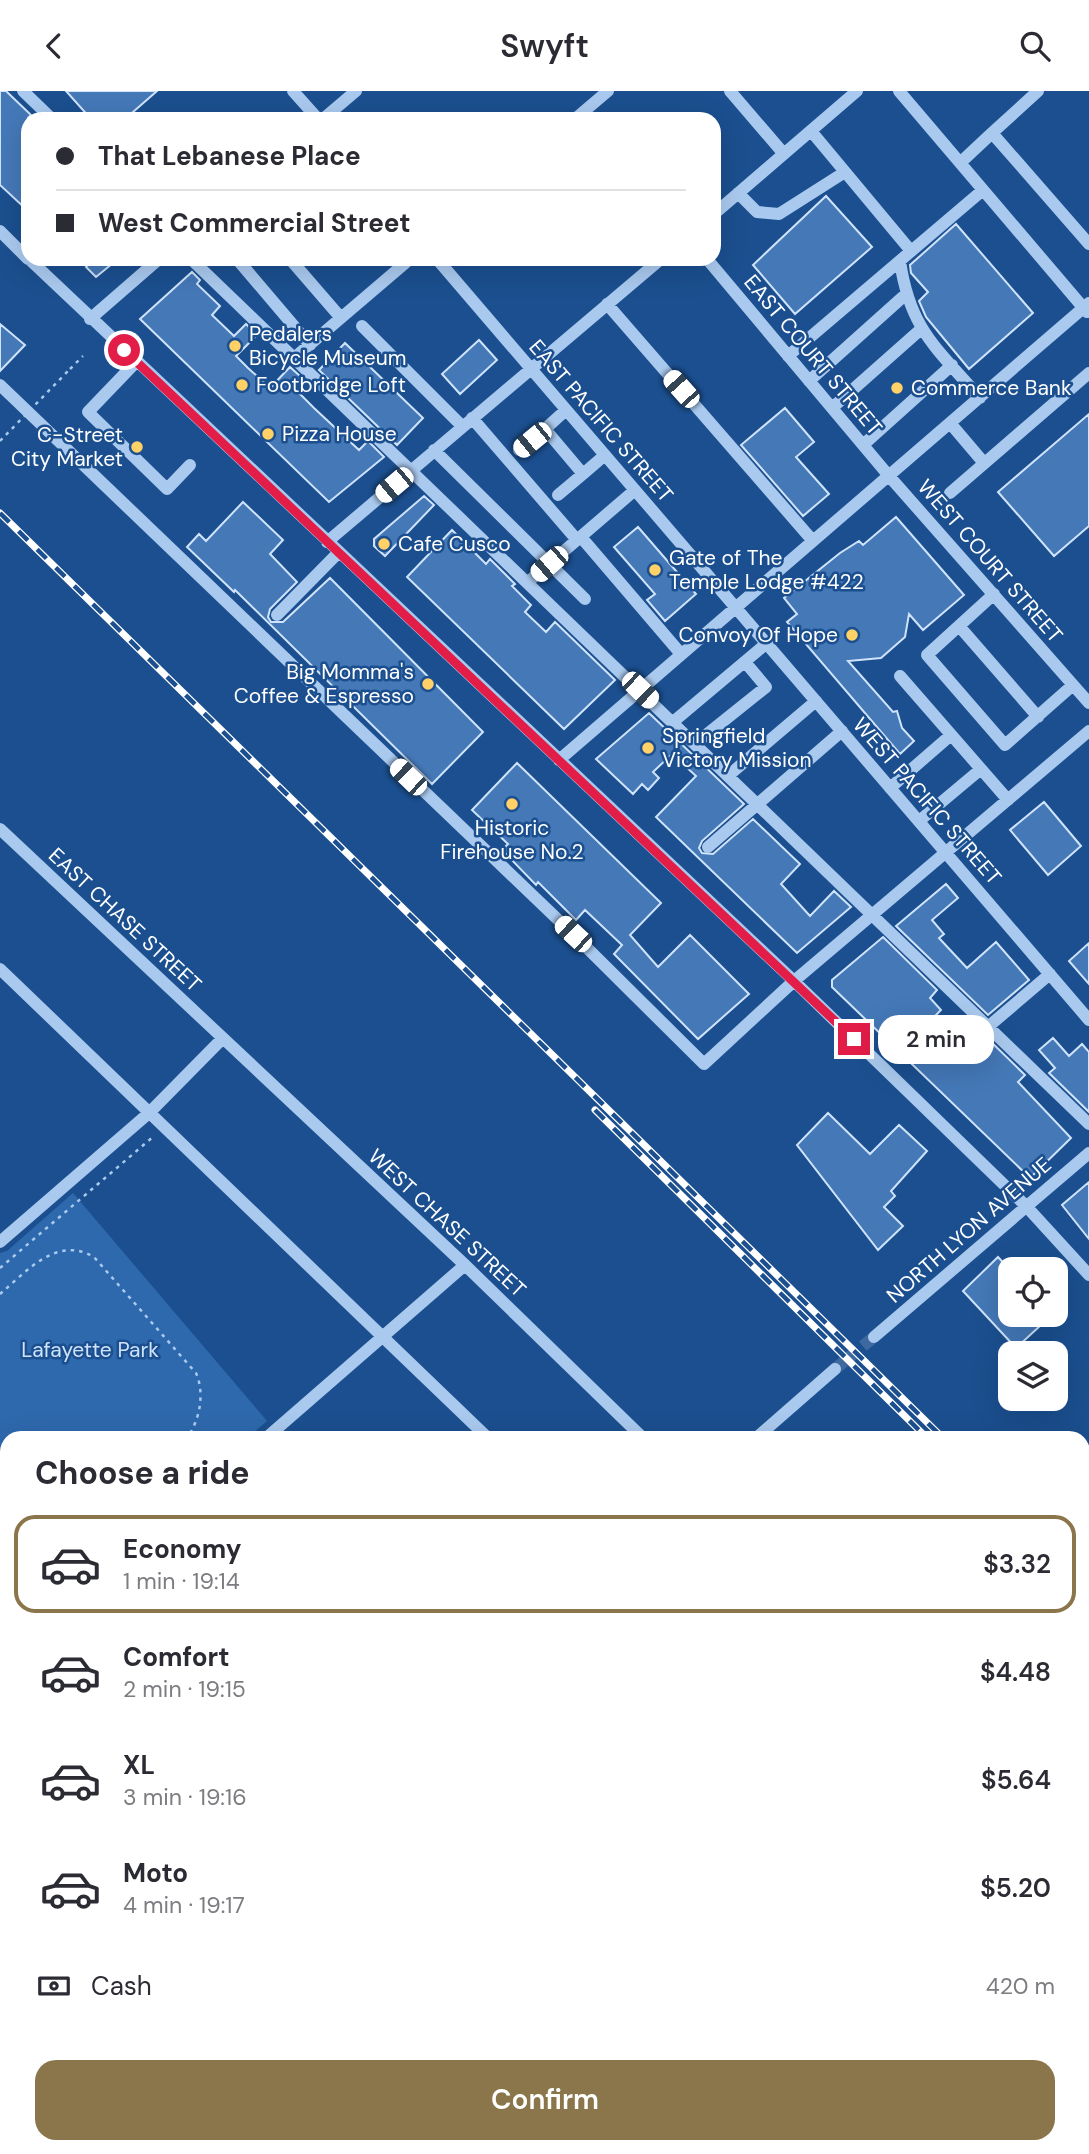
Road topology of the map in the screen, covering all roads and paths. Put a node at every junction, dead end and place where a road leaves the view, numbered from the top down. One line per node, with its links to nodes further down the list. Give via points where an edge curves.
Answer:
1 (23, 91): 9 (street)
2 (293, 91): 10 (street)
3 (356, 91): 11 (street)
4 (608, 91): 12 (street)
5 (730, 91): 15 (street)
6 (857, 91): 13 (street)
7 (899, 91): 16 (street)
8 (1038, 91): 14 (street)
9 (45, 112)
10 (313, 112)
11 (329, 112)
12 (583, 112)
13 (811, 131): 15 (street); 17 (street)
14 (992, 133): 16 (street); 22 (street)
15 (784, 154): 19 (street)
16 (960, 163): 18 (street)
17 (845, 172): 19 (street, via 779,214 757,212); 23 (street)
18 (983, 190): 23 (street); 37 (street)
19 (738, 193): 20 (street)
20 (721, 208)
21 (0, 231): 24 (street)
22 (1089, 244)
23 (911, 251): 25 (street)
24 (21, 252)
25 (900, 261): 35 (street); 44 (street)
26 (35, 266): 39 (street)
27 (151, 266): 39 (street)
28 (198, 266): 45 (street)
29 (243, 266): 42 (street)
30 (296, 266): 38 (street)
31 (402, 266): 38 (street)
32 (443, 266): 48 (street, EAST PACIFIC STREET)
33 (653, 266): 36 (street)
34 (713, 266): 44 (street, EAST COURT STREET)
35 (905, 295): 41 (street); 50 (street)
36 (607, 304): 48 (street); 72 (street)
37 (1087, 308): 52 (street)
38 (341, 318): 42 (street)
39 (90, 319): 46 (street)
40 (362, 326): 55 (street)
41 (920, 330): 47 (street); 53 (street)
42 (310, 345): 45 (street)
43 (83, 356): 58 (path, bridge)
44 (788, 356): 50 (street, EAST COURT STREET)
45 (294, 358): 65 (street)
46 (136, 362): 64 (street, via 88,412 167,489); 73 (street)
47 (952, 365): 52 (street); 59 (street)
48 (530, 368): 54 (street, EAST PACIFIC STREET); 55 (street)
49 (1089, 373): 63 (street)
50 (809, 380): 53 (street, EAST COURT STREET)
51 (0, 385): 109 (street, via 704,1065)
52 (981, 398): 56 (street)
53 (832, 408): 59 (street, EAST COURT STREET)
54 (566, 410): 57 (street); 62 (street, EAST PACIFIC STREET)
55 (468, 422): 60 (street); 71 (street)
56 (950, 423): 63 (street); 67 (street)
57 (545, 429): 61 (street); 66 (street)
58 (0, 441)
59 (863, 445): 67 (street, EAST COURT STREET)
60 (435, 450): 65 (street); 75 (street)
61 (519, 450)
62 (605, 455): 66 (street); 68 (street, EAST PACIFIC STREET)
63 (984, 463): 69 (street)
64 (190, 465)
65 (411, 471): 73 (street); 76 (street)
66 (583, 474): 70 (street)
67 (889, 476): 72 (street); 77 (street, WEST COURT STREET)
68 (635, 490): 71 (street); 79 (street, EAST PACIFIC STREET)
69 (950, 493)
70 (558, 495)
71 (579, 538): 75 (street); 83 (street)
72 (813, 541): 79 (street)
73 (327, 542): 74 (street)
74 (338, 553): 80 (street); 96 (street)
75 (549, 564): 76 (street); 78 (street)
76 (528, 582): 87 (street)
77 (994, 594): 81 (street); 86 (street, WEST COURT STREET)
78 (585, 599)
79 (735, 607): 82 (street, WEST PACIFIC STREET); 83 (street)
80 (277, 615)
81 (959, 626): 90 (street); 90 (street, via 927,655 1005,745)
82 (767, 643): 84 (street); 88 (street, WEST PACIFIC STREET)
83 (681, 654): 87 (street)
84 (745, 661): 91 (street); 95 (street, via 766,687)
85 (900, 676): 94 (street)
86 (1073, 685): 89 (street, WEST COURT STREET); 90 (street)
87 (640, 690): 91 (street); 96 (street)
88 (816, 701): 92 (street, WEST PACIFIC STREET); 98 (street)
89 (1089, 703)
90 (1038, 717)
91 (673, 722): 95 (street)
92 (842, 731): 99 (street, WEST PACIFIC STREET); 101 (street)
93 (1089, 731): 100 (street)
94 (951, 735): 97 (street); 99 (street)
95 (696, 743): 98 (street)
96 (559, 761): 109 (street)
97 (981, 769): 100 (street); 102 (street)
98 (729, 775): 101 (street)
99 (890, 788): 102 (street, WEST PACIFIC STREET)
100 (1008, 800): 105 (street)
101 (757, 802): 104 (street); 106 (street)
102 (919, 821): 105 (street, WEST PACIFIC STREET)
103 (0, 829): 112 (street, EAST CHASE STREET)
104 (708, 847)
105 (947, 853): 106 (street); 108 (street, WEST PACIFIC STREET)
106 (873, 914): 109 (street); 111 (street)
107 (0, 969): 113 (street)
108 (1050, 974): 110 (street, WEST PACIFIC STREET); 111 (street)
109 (794, 981): 117 (street)
110 (1089, 1020)
111 (989, 1026): 114 (street)
112 (223, 1038): 113 (street); 119 (street, WEST CHASE STREET)
113 (149, 1113): 118 (street); 123 (street)
114 (1089, 1124)
115 (155, 1135): 120 (path)
116 (1089, 1153): 117 (street, NORTH LYON AVENUE)
117 (1026, 1206): 121 (street); 124 (street, NORTH LYON AVENUE)
118 (0, 1241)
119 (465, 1265): 123 (street); 129 (street, WEST CHASE STREET)
120 (1, 1266)
121 (1089, 1275)
122 (0, 1294): 126 (path, via 44,1257 60,1250 77,1250 93,1257 196,1373 202,1397)
123 (382, 1337): 127 (street); 128 (street)
124 (874, 1337)
125 (835, 1369): 130 (street)
126 (192, 1431)
127 (274, 1431)
128 (481, 1431)
129 (636, 1431)
130 (764, 1431)

